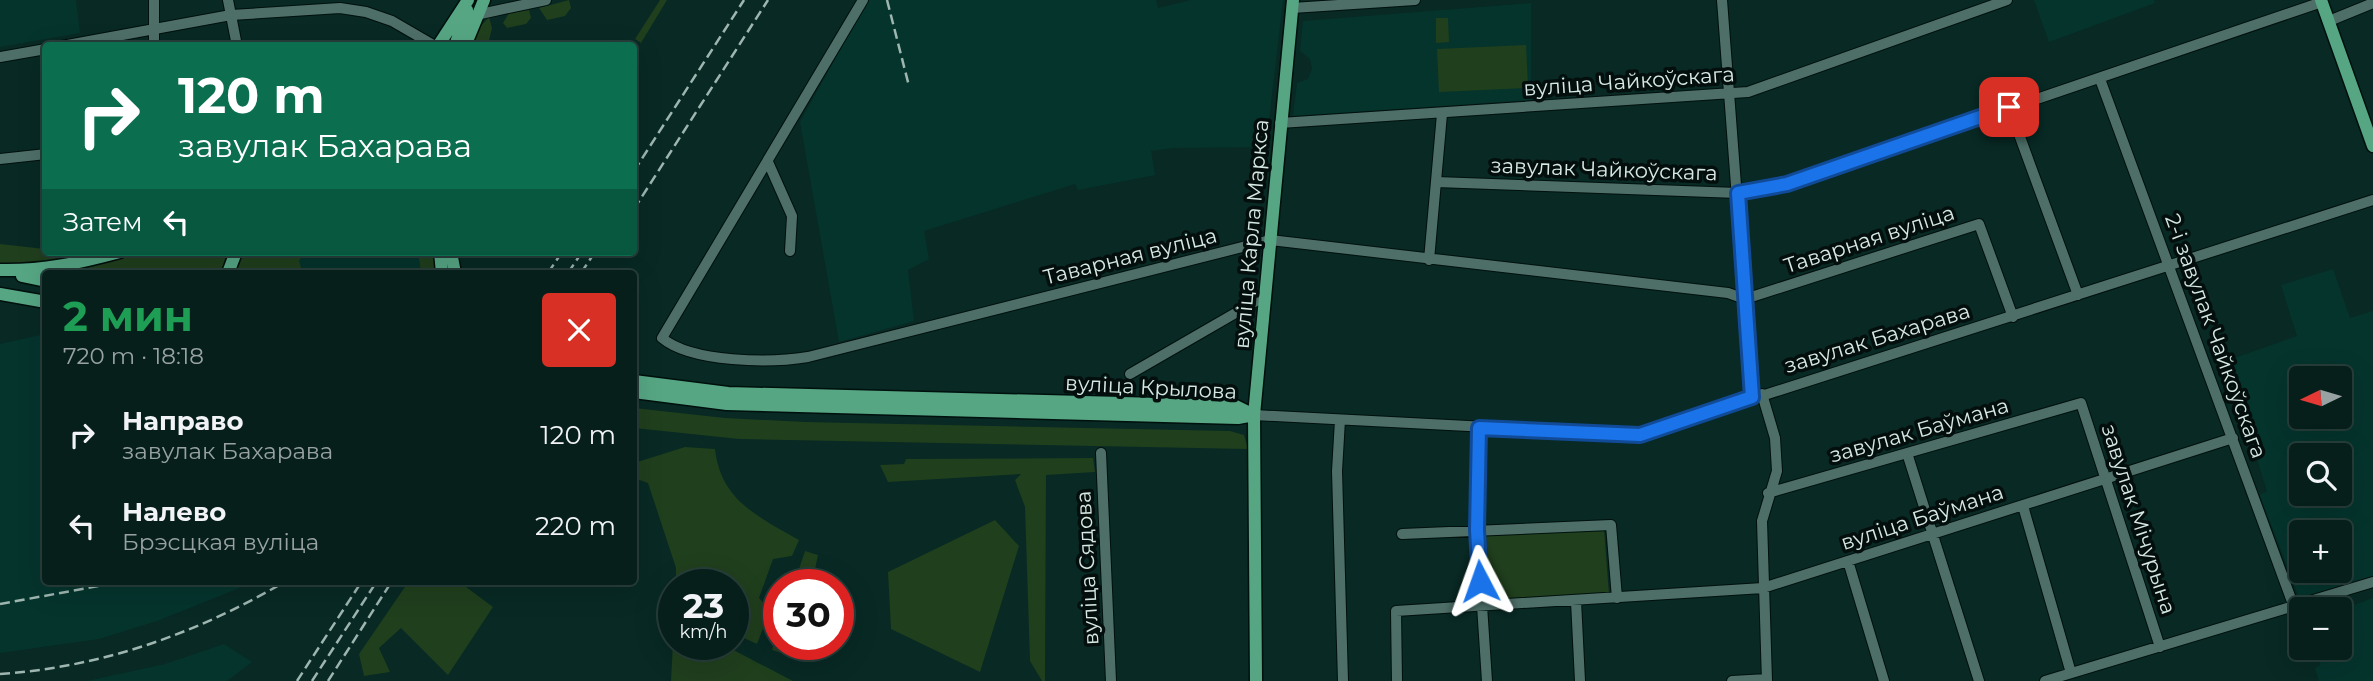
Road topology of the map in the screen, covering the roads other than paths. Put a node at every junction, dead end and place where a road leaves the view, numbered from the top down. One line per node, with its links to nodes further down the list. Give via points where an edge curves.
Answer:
1 (154, 0): 17 (street)
2 (229, 0): 14 (street)
3 (469, 0): 22 (main road); 23 (main road)
4 (484, 0): 15 (main road)
5 (546, 0): 15 (street)
6 (863, 0): 35 (street, Таварная вуліца)
7 (1415, 0): 13 (street)
8 (1722, 0): 28 (street)
9 (2007, 0): 28 (street, вуліца Чайкоўскага, via 1748,92)
10 (2321, 1): 16 (main road); 27 (street, завулак Чайкоўскага)
11 (2373, 3): 16 (street)
12 (339, 4): 14 (street); 21 (street, via 392,21)
13 (1292, 4): 31 (main road, вуліца Карла Маркса)
14 (231, 15): 17 (street); 20 (street)
15 (476, 15): 24 (main road)
16 (2329, 21): 32 (main road)
17 (153, 29): 18 (street); 19 (street)
18 (83, 42)
19 (154, 42)
20 (236, 42)
21 (430, 42)
22 (440, 42)
23 (456, 42)
24 (466, 42)
25 (42, 49): 26 (street)
26 (0, 57)
27 (2100, 79): 29 (street, завулак Чайкоўскага); 43 (street, 2-і завулак Чайкоўскага)
28 (1730, 93): 30 (street, вуліца Чайкоўскага); 37 (street)
29 (2009, 107): 37 (street, завулак Чайкоўскага, via 1787,184); 47 (street)
30 (1442, 114): 31 (street, вуліца Чайкоўскага); 36 (street)
31 (1280, 122): 39 (main road, вуліца Карла Маркса)
32 (2373, 146)
33 (42, 154): 34 (street)
34 (0, 159)
35 (768, 162): 39 (street, Таварная вуліца, via 662,338 672,346 731,359 786,361); 40 (street, via 792,216)
36 (1437, 182): 37 (street, завулак Чайкоўскага); 42 (street)
37 (1738, 193): 49 (street)
38 (2373, 200): 43 (street, завулак Бахарава)
39 (1269, 240): 42 (street, Таварная вуліца); 48 (main road, вуліца Карла Маркса)
40 (790, 251)
41 (104, 256): 44 (main road, via 57,268)
42 (1429, 260): 49 (street, Таварная вуліца, via 1728,293)
43 (2170, 263): 47 (street, завулак Бахарава); 61 (street, 2-і завулак Чайкоўскага)
44 (0, 271): 45 (main road)
45 (42, 280)
46 (0, 294): 50 (main road)
47 (2078, 295): 51 (street, завулак Бахарава)
48 (1265, 296): 52 (street); 58 (main road, вуліца Карла Маркса)
49 (1745, 299): 51 (street, Таварная вуліца, via 1979,223); 56 (street)
50 (42, 301)
51 (2013, 317): 56 (street, завулак Бахарава)
52 (1130, 374)
53 (637, 382): 54 (main road, вуліца Крылова)
54 (653, 390): 55 (main road, вуліца Крылова); 58 (main road, вуліца Крылова, via 1236,406)
55 (637, 392)
56 (1757, 395): 60 (street, завулак Бахарава, via 1640,435); 65 (street, via 1775,438 1777,471)
57 (2081, 403): 63 (street, завулак Баўмана); 64 (street, завулак Мічурына)
58 (1254, 415): 59 (street, завулак Бахарава); 83 (main road, вуліца Карла Маркса)
59 (1340, 420): 60 (street, завулак Бахарава); 84 (street)
60 (1479, 428): 67 (street)
61 (2233, 438): 64 (street, вуліца Баўмана); 73 (street, 2-і завулак Чайкоўскага)
62 (1101, 453): 82 (street, вуліца Сядова)
63 (1908, 453): 65 (street, завулак Баўмана); 68 (street)
64 (2107, 479): 66 (street, вуліца Баўмана); 79 (street, завулак Мічурына)
65 (1768, 493): 72 (street, via 1762,522)
66 (2022, 506): 68 (street, вуліца Баўмана); 80 (street)
67 (1477, 530): 69 (street); 75 (street, via 1611,524); 77 (street)
68 (1934, 533): 70 (street, вуліца Баўмана); 90 (street)
69 (1402, 534)
70 (1848, 561): 72 (street, вуліца Баўмана); 89 (street)
71 (2373, 582): 74 (street)
72 (1763, 588): 75 (street, вуліца Баўмана); 81 (street)
73 (2290, 597)
74 (2326, 597)
75 (1617, 598): 76 (street, вуліца Баўмана)
76 (1576, 601): 77 (street, вуліца Баўмана); 87 (street)
77 (1482, 606): 85 (street, вуліца Баўмана, via 1395,611); 86 (street)
78 (2289, 608): 79 (street)
79 (2160, 647): 80 (street)
80 (2071, 673): 91 (street)
81 (1767, 680): 88 (street)
82 (1111, 681)
83 (1256, 681)
84 (1343, 681)
85 (1396, 681)
86 (1487, 681)
87 (1580, 681)
88 (1732, 681)
89 (1884, 681)
90 (1979, 681)
91 (2045, 681)

